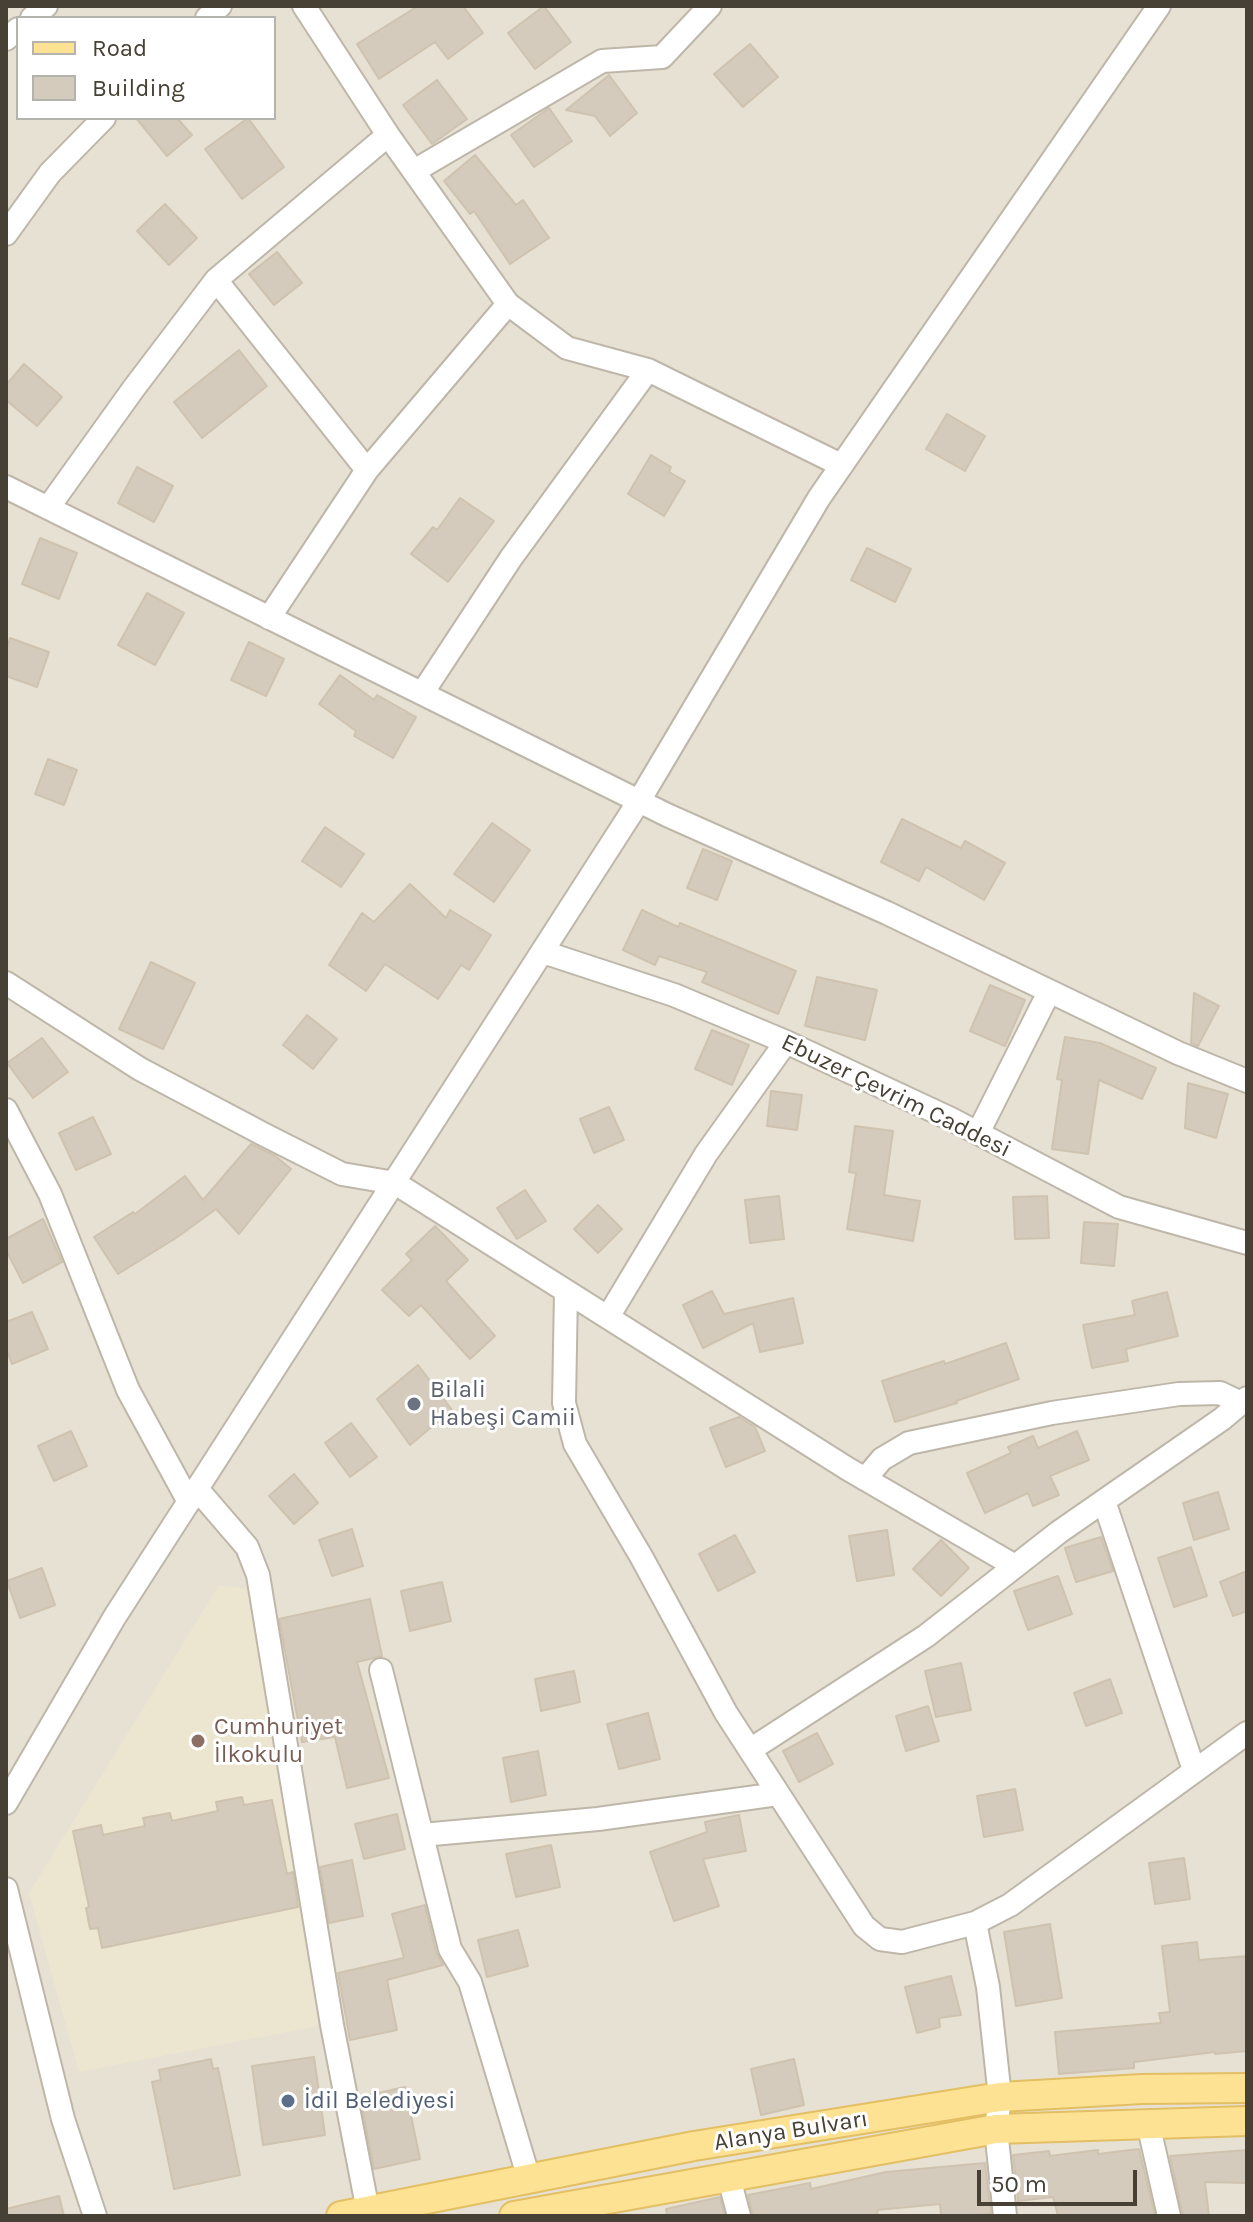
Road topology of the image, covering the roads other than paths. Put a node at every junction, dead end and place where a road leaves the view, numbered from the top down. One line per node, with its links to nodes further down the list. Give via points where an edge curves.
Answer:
1 (304, 6): 5 (street)
2 (710, 6): 6 (street, via 662,57 602,61)
3 (1159, 6): 11 (street)
4 (102, 120): 7 (street, via 50,173)
5 (388, 135): 6 (street); 8 (street)
6 (414, 171): 9 (street)
7 (6, 234)
8 (216, 280): 12 (street); 14 (street)
9 (508, 304): 10 (street, via 567,348); 12 (street)
10 (648, 370): 11 (street); 16 (street, via 511,558)
11 (841, 465): 17 (street)
12 (367, 470): 15 (street)
13 (6, 487): 14 (street)
14 (48, 508): 15 (street)
15 (269, 618): 16 (street)
16 (423, 692): 17 (street)
17 (639, 801): 18 (street); 20 (street)
18 (543, 952): 21 (street, Ebuzer Çevrim Caddesi, via 674,995); 25 (street)
19 (6, 983): 25 (street, via 140,1069 263,1134 342,1174)
20 (1049, 992): 22 (street); 24 (street)
21 (786, 1042): 24 (street, Ebuzer Çevrim Caddesi); 28 (street, via 706,1154)
22 (1247, 1081)
23 (6, 1110): 31 (street, via 50,1194 128,1390)
24 (978, 1133): 26 (street, Ebuzer Çevrim Caddesi, via 1119,1207)
25 (395, 1183): 27 (street); 31 (street)
26 (1247, 1243)
27 (566, 1291): 28 (street); 36 (street, via 564,1403 575,1444)
28 (608, 1317): 30 (street)
29 (1244, 1401): 30 (street, via 1220,1393 1179,1394 1052,1413 909,1443 882,1459); 32 (street)
30 (865, 1479): 33 (street)
31 (194, 1496): 39 (street, via 114,1618); 51 (street, via 247,1547 258,1575 332,2025)
32 (1104, 1501): 33 (street); 37 (street)
33 (1015, 1566): 36 (street, via 926,1636)
34 (381, 1670): 40 (street)
35 (1247, 1733): 37 (street)
36 (750, 1750): 38 (street)
37 (1194, 1770): 42 (street, via 1010,1905)
38 (778, 1794): 40 (street, via 598,1819); 42 (street, via 864,1926 880,1939 902,1942)
39 (6, 1803)
40 (422, 1835): 49 (street, via 450,1949 470,1982)
41 (6, 1889): 52 (street, via 63,2119)
42 (975, 1923): 44 (street)
43 (1247, 2088): 44 (main road, Alanya Bulvarı)
44 (1000, 2097): 47 (street); 49 (main road, Alanya Bulvarı, via 694,2146)
45 (1247, 2121): 46 (main road, Alanya Bulvarı)
46 (1148, 2123): 47 (main road, Alanya Bulvarı); 56 (street)
47 (996, 2129): 48 (main road, Alanya Bulvarı); 55 (street)
48 (729, 2178): 50 (main road, Alanya Bulvarı); 54 (street)
49 (529, 2179): 51 (main road, Alanya Bulvarı)
50 (576, 2210): 53 (main road, Alanya Bulvarı)
51 (355, 2213)
52 (95, 2216)
53 (514, 2216)
54 (739, 2216)
55 (1005, 2216)
56 (1169, 2216)

